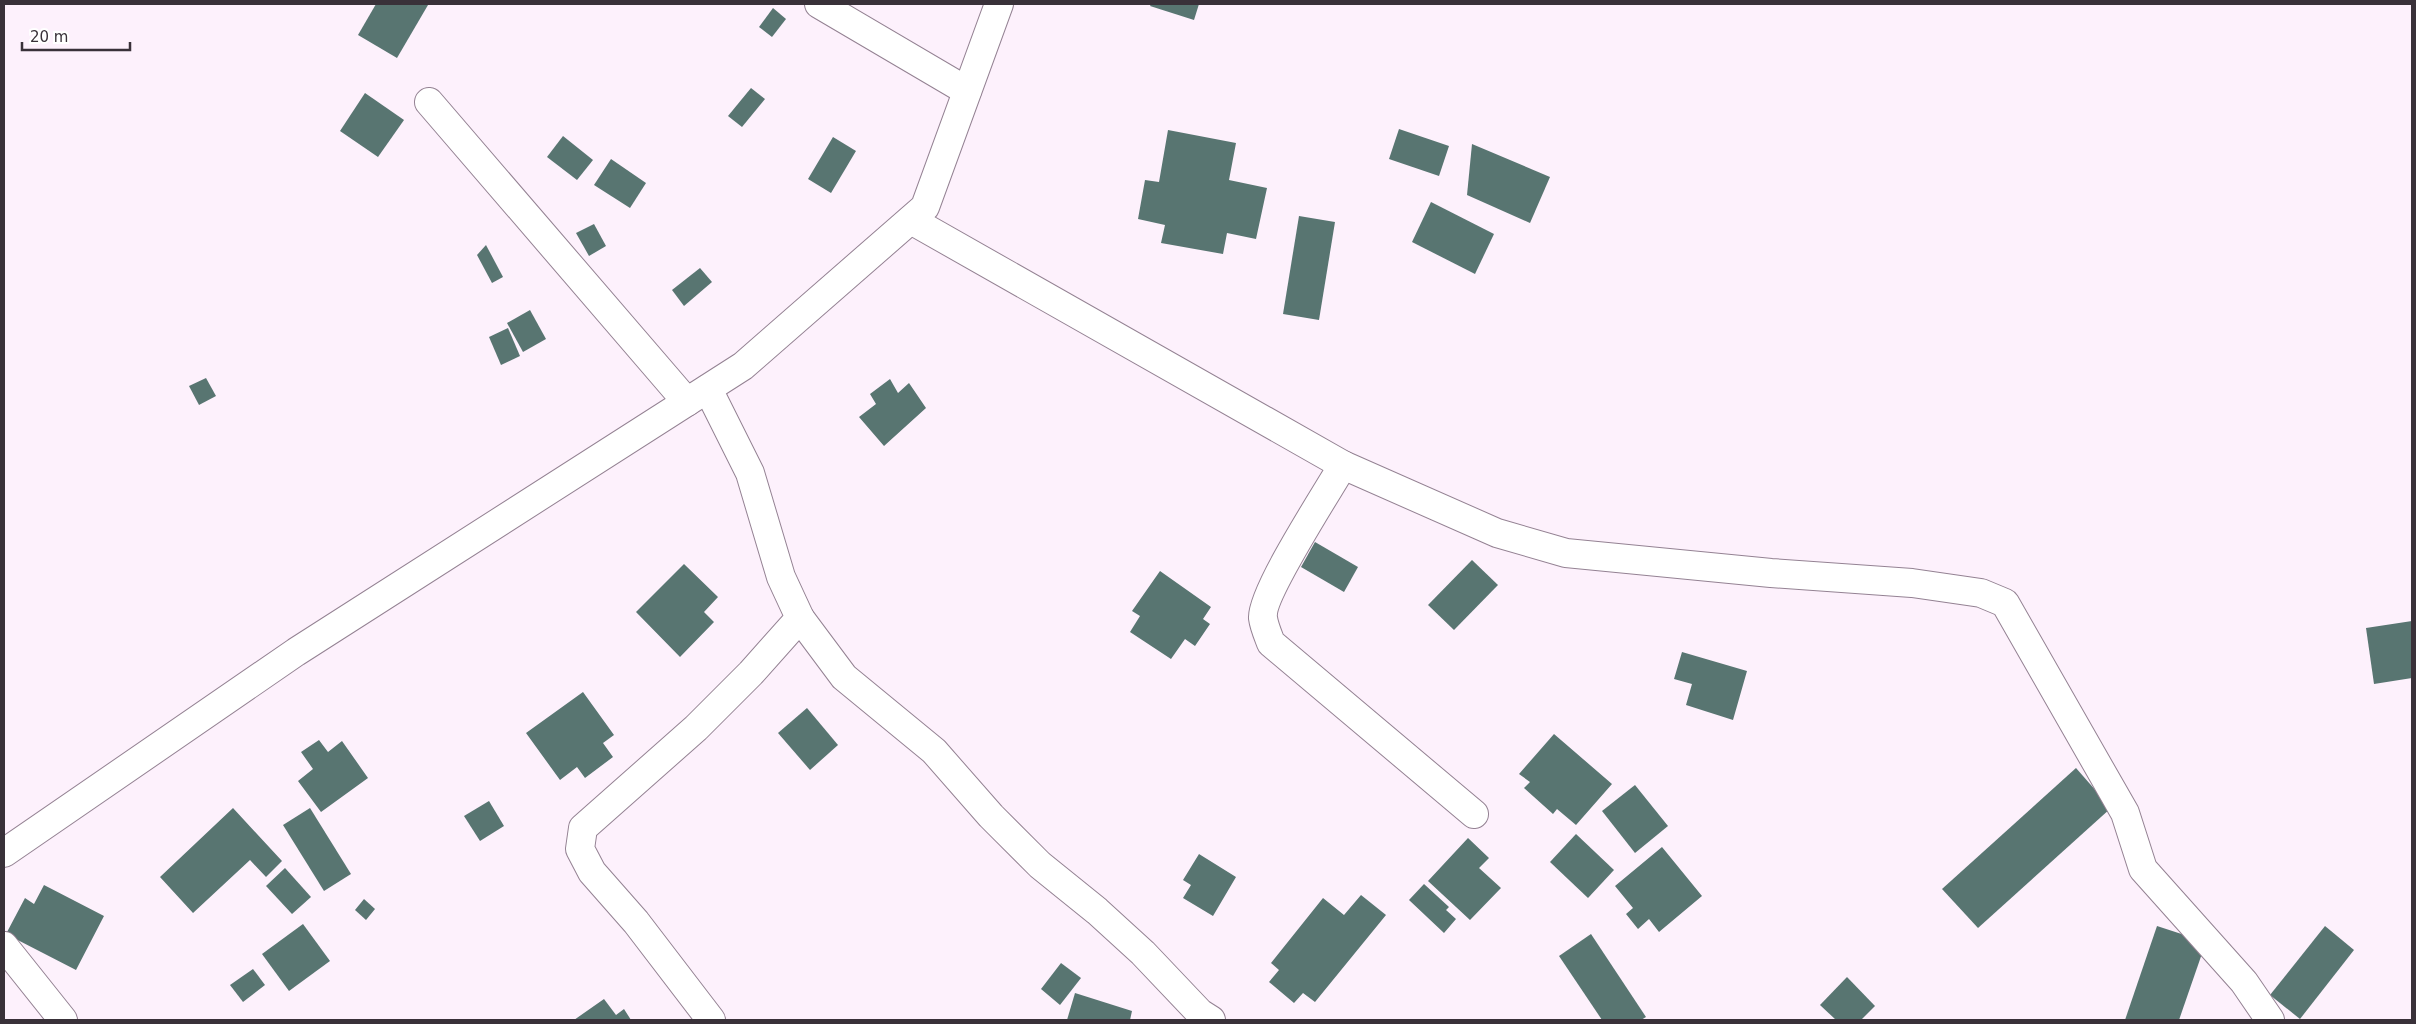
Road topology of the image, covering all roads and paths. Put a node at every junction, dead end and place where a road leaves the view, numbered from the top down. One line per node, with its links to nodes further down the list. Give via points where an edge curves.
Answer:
1 (819, 4): 3 (street)
2 (999, 4): 3 (street)
3 (967, 91): 5 (street, via 925,207)
4 (429, 102): 6 (street)
5 (911, 220): 6 (street, via 743,366); 7 (street)
6 (698, 395): 8 (street, via 750,473 781,577); 10 (street, via 296,652)
7 (1343, 465): 9 (street, via 1289,554 1274,586 1262,616 1271,643); 15 (street, via 1497,533 1566,553 1912,583 1981,593 2005,603 2125,813 2143,869 2244,982)
8 (800, 618): 13 (street, via 696,728 583,828 580,849 592,872 636,922); 14 (street, via 844,677 934,751 991,816 1040,865 1098,911 1200,1013)
9 (1474, 814)
10 (4, 853)
11 (4, 946): 12 (street)
12 (63, 1020)
13 (711, 1020)
14 (1211, 1020)
15 (2270, 1020)

